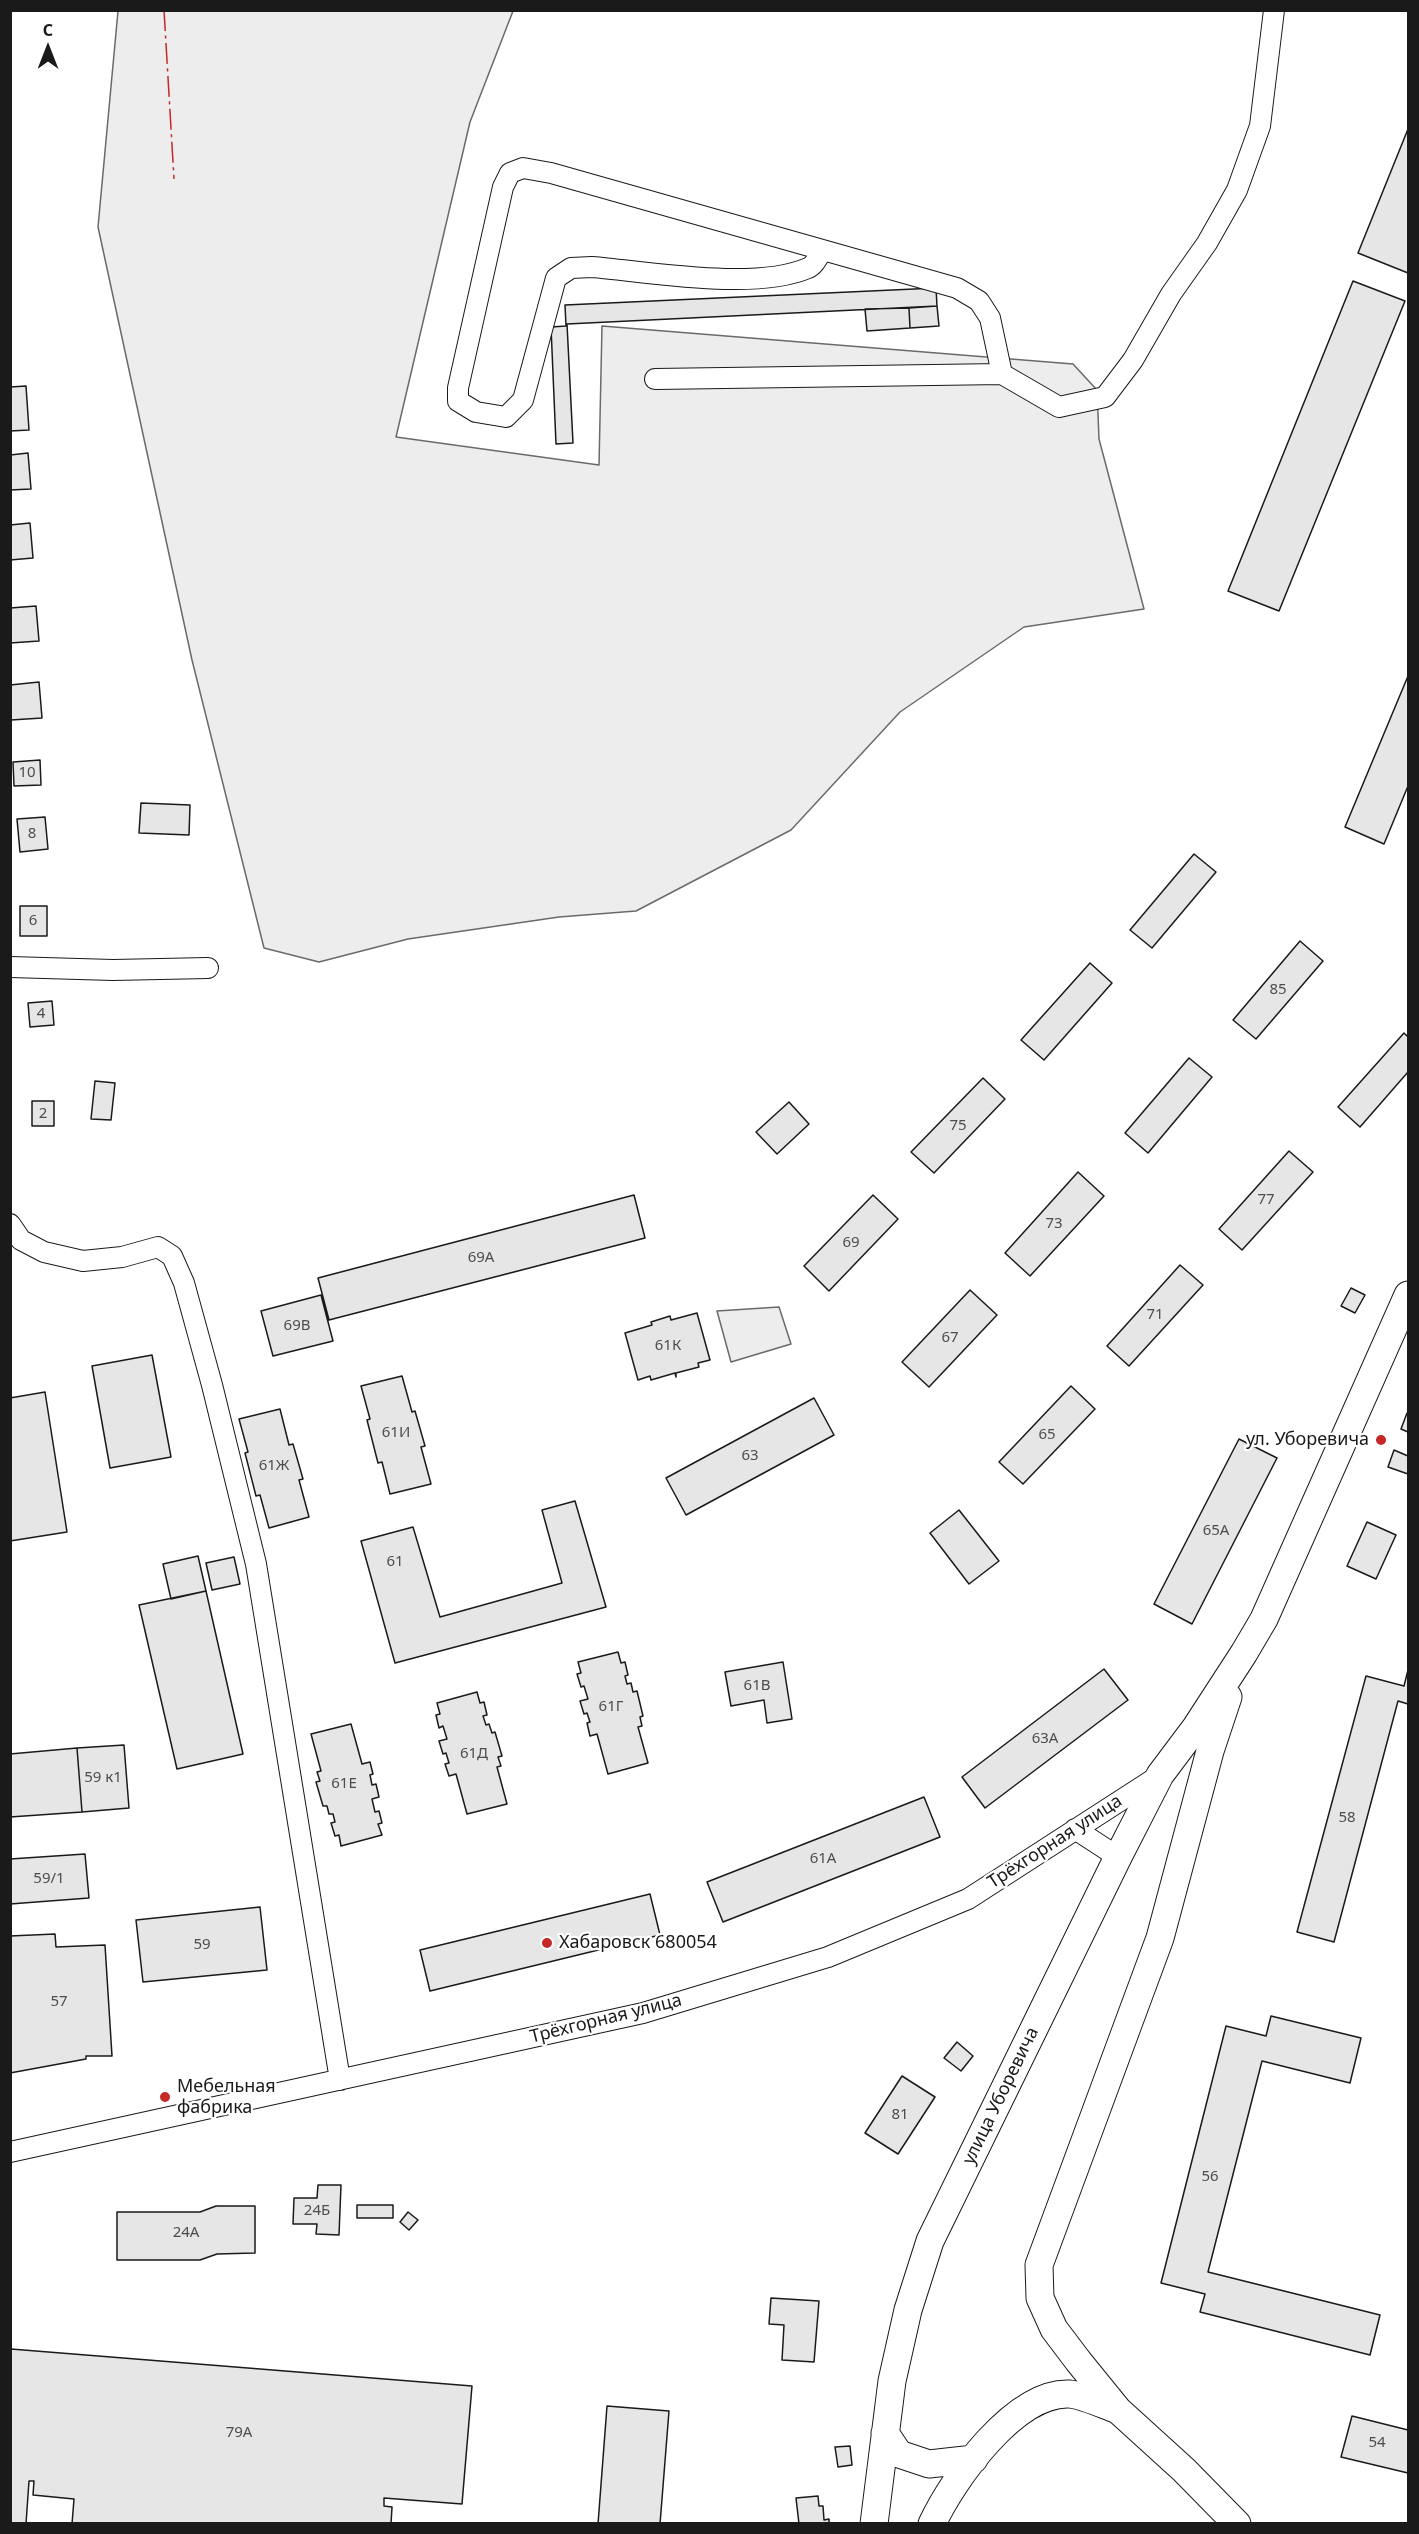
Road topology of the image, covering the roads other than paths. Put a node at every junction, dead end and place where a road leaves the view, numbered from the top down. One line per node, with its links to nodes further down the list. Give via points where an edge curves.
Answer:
1 (1274, 10): 3 (street, via 1260,126 1237,190 1133,360 1105,397 1059,407)
2 (822, 251): 2 (street, via 551,173 523,168 510,173 503,187 458,401 476,412 507,417 523,400 556,278 571,268 727,279 777,276 810,268); 3 (street, via 957,288 979,301 990,318)
3 (1002, 374): 4 (street)
4 (655, 379)
5 (10, 967): 6 (street)
6 (208, 968)
7 (10, 1224): 13 (street, via 21,1240 44,1252 83,1261 122,1257 158,1247 172,1256 184,1283 256,1564)
8 (1408, 1295): 9 (main road, via 1264,1619)
9 (1244, 1653): 10 (main road, улица Уборевича); 15 (main road, via 1210,1751 1160,1938 1039,2265 1040,2298 1054,2328)
10 (1160, 1775): 11 (street, Трёхгорная улица); 12 (main road, улица Уборевича)
11 (1075, 1829): 12 (street); 13 (street, Трёхгорная улица, via 968,1899 828,1957 643,2013)
12 (1118, 1857): 16 (main road, улица Уборевича, via 930,2241 906,2320)
13 (340, 2080): 14 (street, Трёхгорная улица)
14 (10, 2152)
15 (1118, 2410): 17 (main road, via 1070,2394 1038,2400 1013,2415); 20 (main road)
16 (885, 2433): 17 (main road, via 899,2454 929,2464); 18 (main road, улица Уборевича)
17 (974, 2458): 19 (main road, via 945,2497)
18 (873, 2523)
19 (932, 2523)
20 (1237, 2523)

